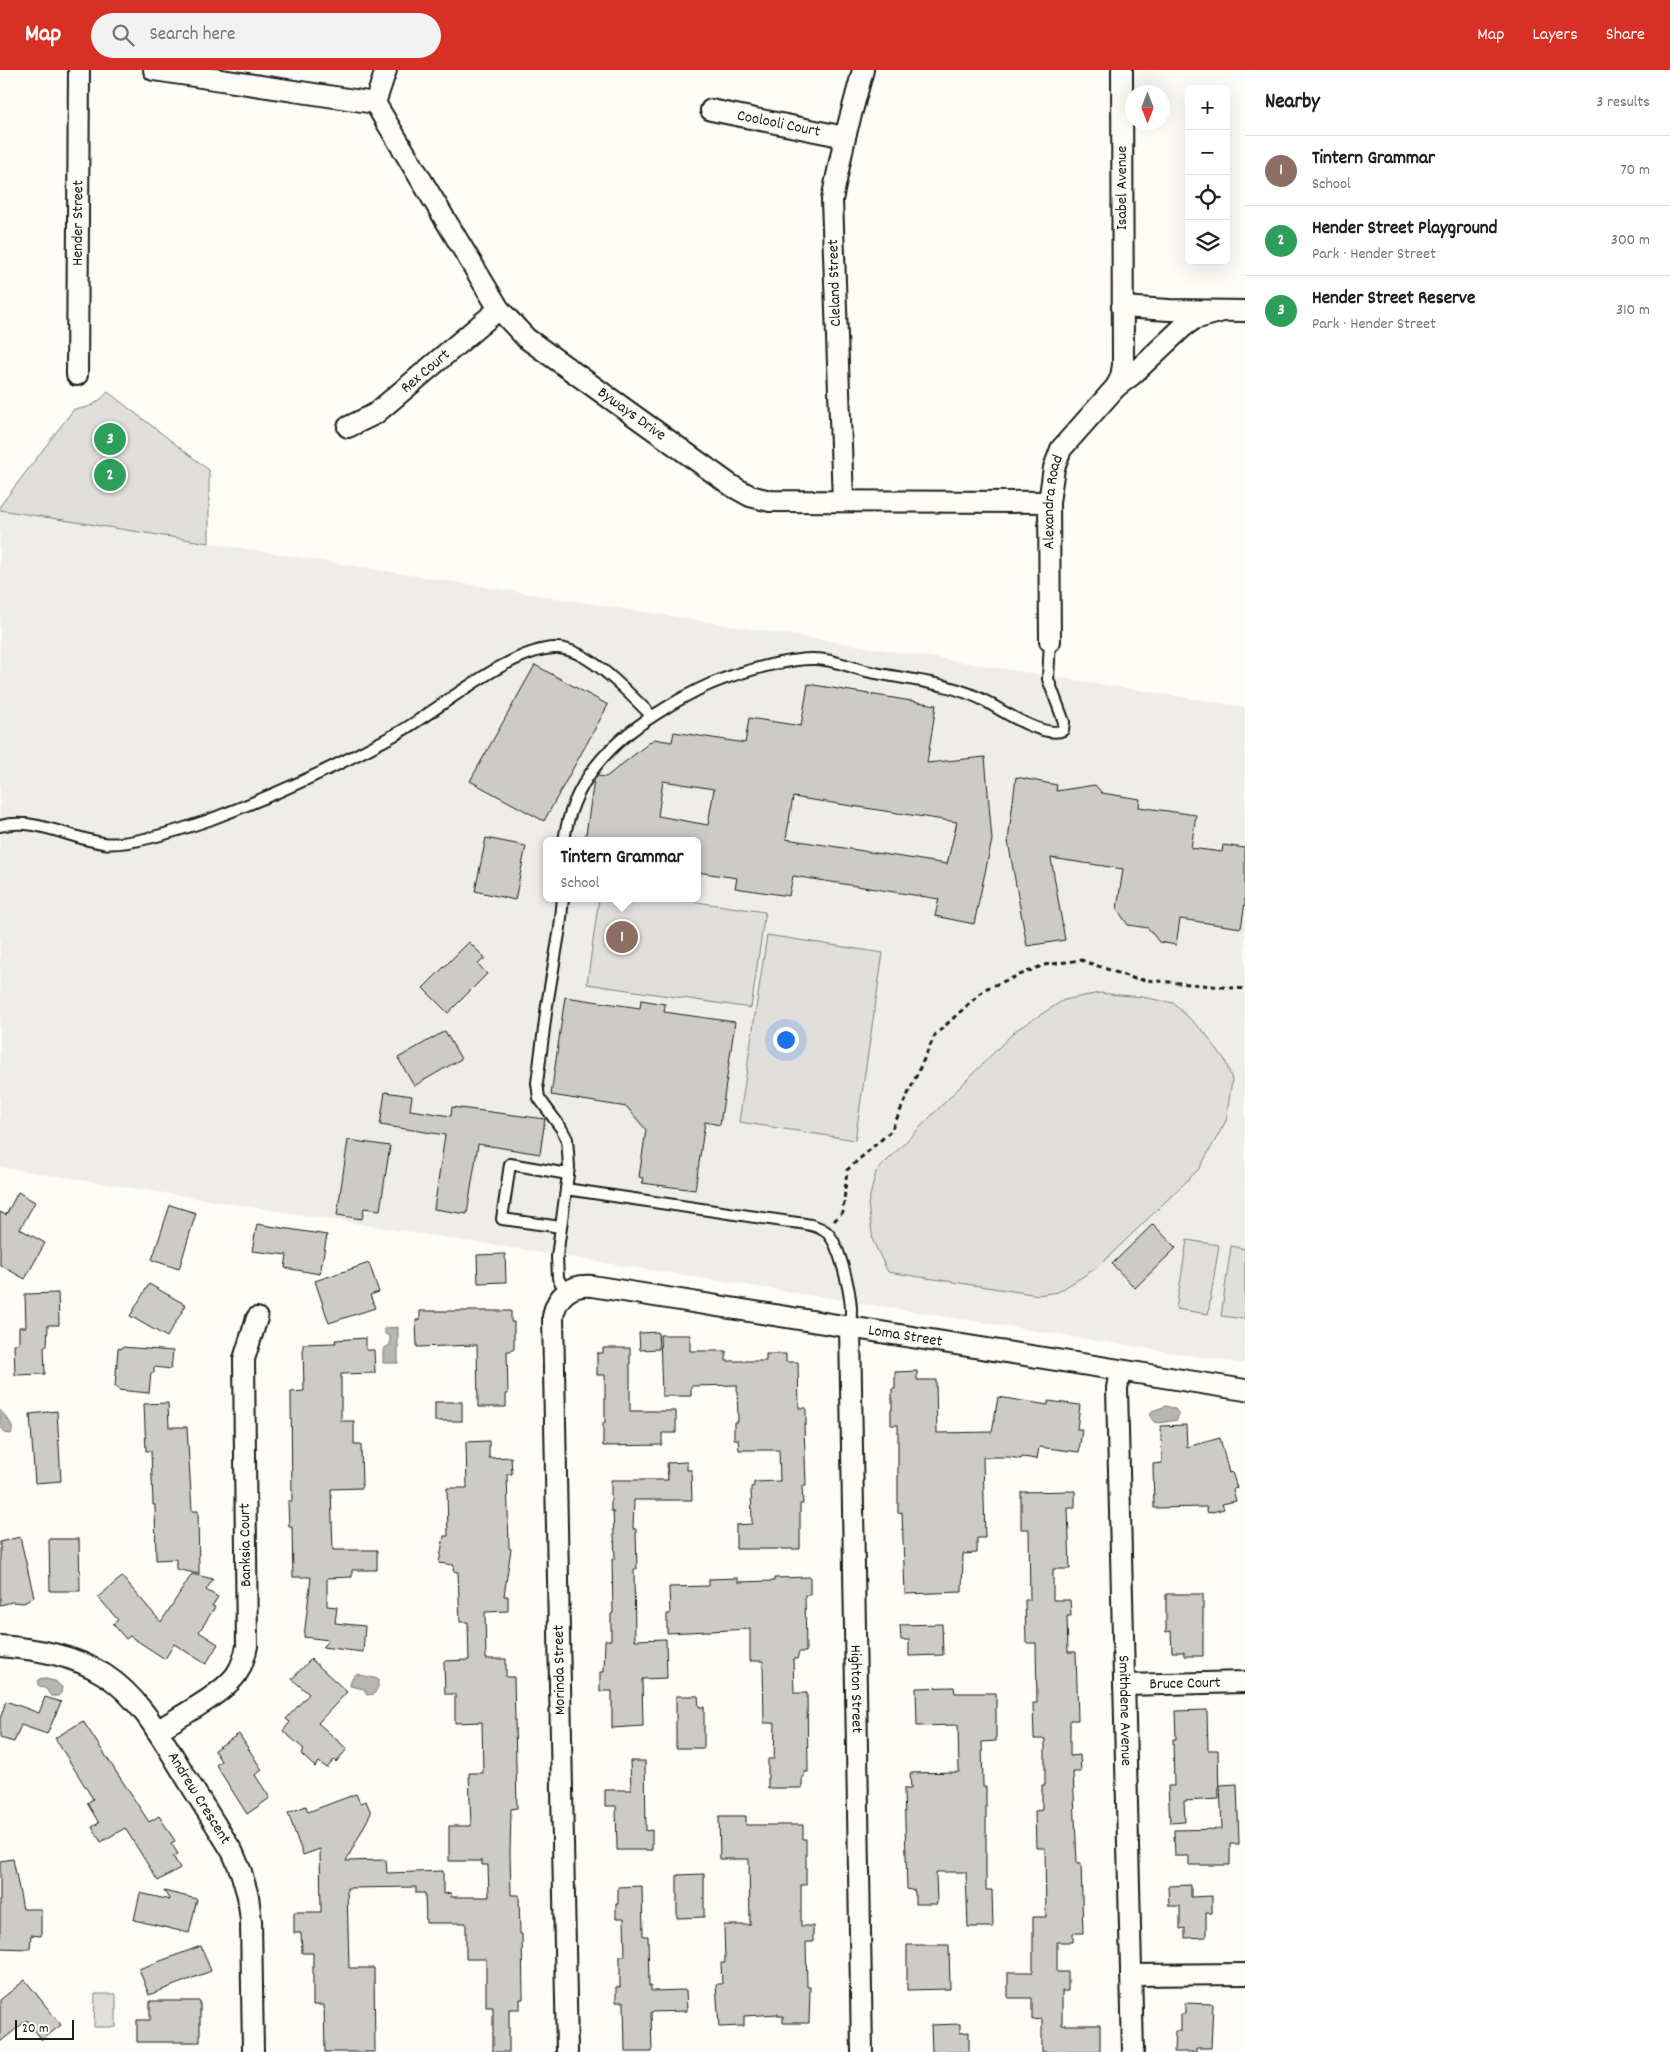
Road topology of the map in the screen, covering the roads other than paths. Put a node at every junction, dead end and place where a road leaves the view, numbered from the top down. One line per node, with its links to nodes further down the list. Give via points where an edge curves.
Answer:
1 (79, 70): 13 (street, Hender Street)
2 (154, 70): 6 (street)
3 (386, 70): 6 (street)
4 (863, 70): 8 (street, Cleland Street)
5 (1122, 70): 9 (street, Isabel Avenue)
6 (375, 104): 10 (street, Byways Drive)
7 (711, 110): 8 (street, Coolooli Court)
8 (845, 137): 16 (street, Cleland Street, via 832,200)
9 (1122, 307): 12 (street, Alexandra Road); 14 (street, Alexandra Road, via 1123,365)
10 (499, 309): 15 (street, Rex Court, via 375,414); 16 (street, Byways Drive, via 526,338 750,496 770,501)
11 (1245, 310): 12 (street, Alexandra Road)
12 (1223, 311): 14 (street, Alexandra Road, via 1194,320)
13 (77, 375)
14 (1116, 387): 17 (street, Alexandra Road, via 1061,449 1052,476)
15 (348, 427)
16 (843, 500): 17 (street, Byways Drive)
17 (1050, 502): 18 (street, Alexandra Road)
18 (1050, 641): 19 (lane, via 1048,679 1064,722 1060,732 1040,729 965,691 814,659 791,660 726,676)
19 (652, 716): 20 (lane, via 612,677 587,659 570,650 540,650 519,657 398,733 336,765 208,820 130,842 105,844 29,824); 21 (lane, via 638,724 601,757 574,804)
20 (0, 826)
21 (565, 837)
22 (563, 902): 23 (lane, via 537,1083 539,1098 567,1139)
23 (568, 1174): 24 (lane); 25 (lane, via 510,1164 502,1219)
24 (566, 1189): 25 (lane); 28 (lane, via 824,1230 837,1248 850,1296)
25 (561, 1227): 26 (lane, via 558,1278)
26 (566, 1292): 28 (street, Loma Street, via 582,1285 592,1286); 38 (street, Morinda Street, via 554,1309 554,1327)
27 (257, 1318): 34 (street, Banksia Court, via 244,1359 247,1646 237,1673 228,1684)
28 (850, 1327): 29 (street, Loma Street); 39 (street, Highton Street)
29 (1120, 1370): 30 (street, Loma Street); 33 (street, Smithdene Avenue)
30 (1245, 1390)
31 (0, 1646): 34 (street, Andrew Crescent, via 57,1654 104,1675 138,1704)
32 (1245, 1682): 33 (street, Bruce Court)
33 (1124, 1685): 36 (street, Smithdene Avenue)
34 (157, 1731): 37 (street, Andrew Crescent, via 233,1852 241,1872 251,1921)
35 (1245, 1974): 36 (street)
36 (1131, 1975): 40 (street, Smithdene Avenue)
37 (253, 2052)
38 (567, 2052)
39 (862, 2052)
40 (1133, 2052)

